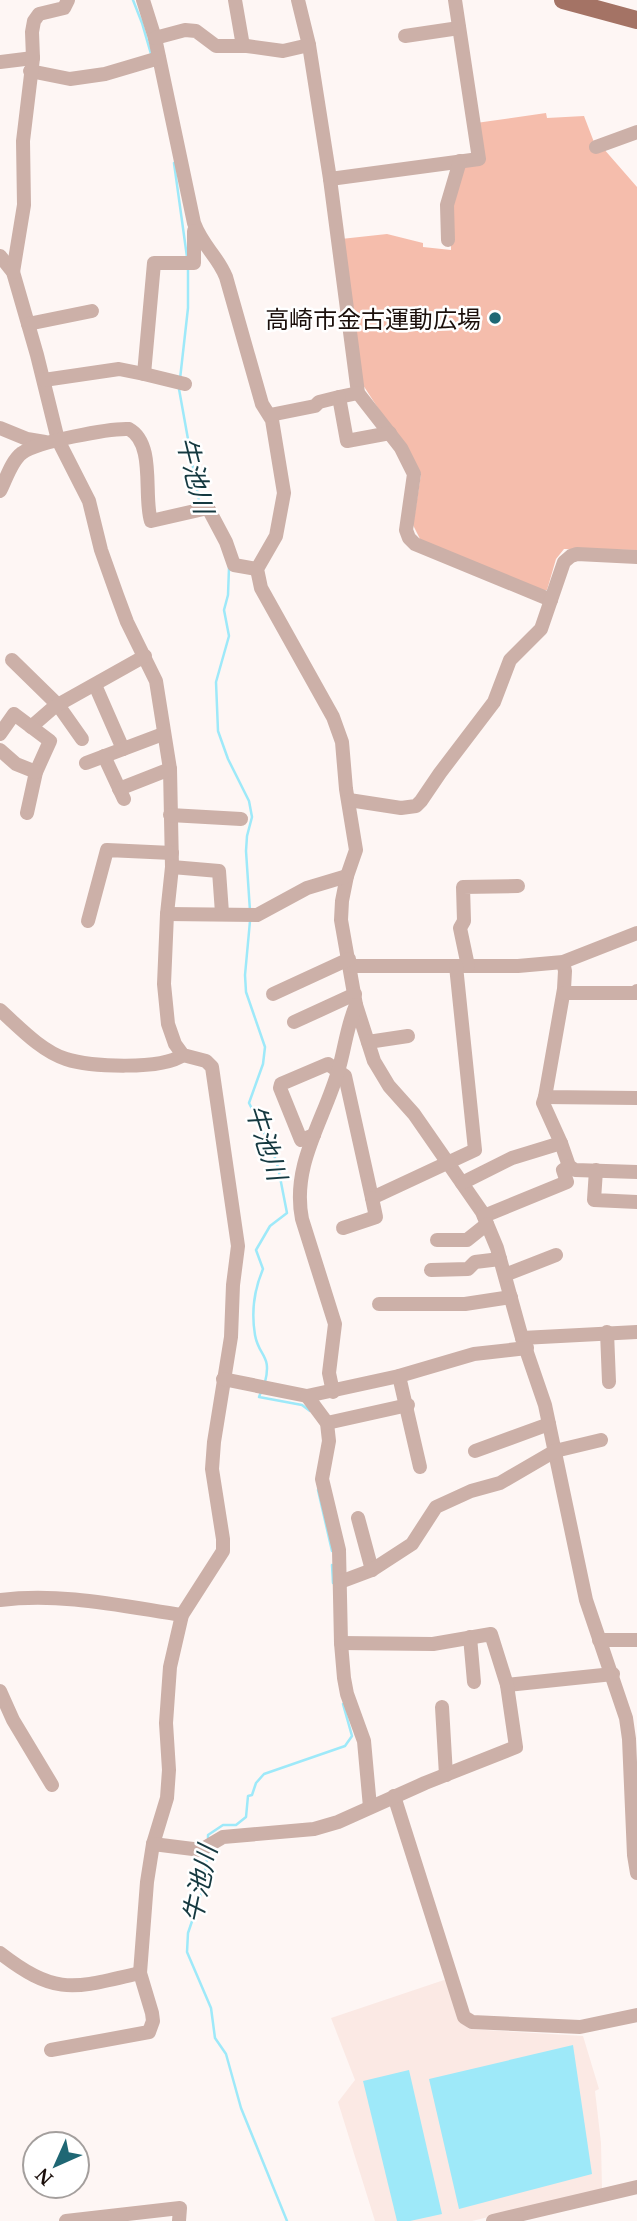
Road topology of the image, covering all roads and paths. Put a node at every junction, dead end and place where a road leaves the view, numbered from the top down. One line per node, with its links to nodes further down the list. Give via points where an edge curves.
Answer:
1 (68, 0): 15 (street, via 64,9 39,14 34,21)
2 (144, 0): 10 (street)
3 (235, 0): 11 (street)
4 (298, 0): 12 (street)
5 (455, 0): 8 (street)
6 (563, 0): 7 (main road)
7 (637, 20)
8 (459, 28): 9 (street); 18 (street, via 479,159)
9 (405, 36)
10 (155, 38): 11 (street, via 191,30 216,46); 13 (street)
11 (243, 46): 12 (street, via 283,51)
12 (309, 46): 19 (street)
13 (159, 58): 15 (street, via 70,79); 20 (street)
14 (0, 62): 15 (street)
15 (32, 65): 23 (street, via 23,141 24,205)
16 (637, 132): 17 (street)
17 (596, 147)
18 (460, 161): 19 (street); 21 (street, via 447,205)
19 (330, 178): 29 (street)
20 (194, 223): 26 (street, via 194,263 154,262); 31 (street, via 226,277 262,404)
21 (448, 240)
22 (0, 256): 23 (street)
23 (13, 272): 25 (street)
24 (92, 310): 25 (street)
25 (28, 324): 27 (street)
26 (144, 374): 27 (street, via 119,369); 28 (street)
27 (44, 380): 34 (street)
28 (185, 384)
29 (358, 393): 30 (street); 33 (street)
30 (339, 397): 31 (street); 33 (street, via 347,442)
31 (270, 415): 37 (street, via 284,493 276,536)
32 (0, 428): 34 (street, via 27,439)
33 (390, 433): 38 (street, via 414,474 406,530 409,538)
34 (54, 442): 35 (street, via 22,453); 37 (street, via 121,428 133,431 148,472 150,521 208,508 234,565); 39 (street, via 89,501 101,551)
35 (0, 491)
36 (637, 557): 38 (street, via 571,556 564,562)
37 (257, 569): 53 (street, via 261,588 338,729)
38 (551, 600): 53 (street, via 541,629 510,660 494,702 416,806)
39 (145, 656): 41 (street); 44 (street, via 156,681)
40 (12, 660): 42 (street)
41 (95, 685): 42 (street); 47 (street)
42 (58, 705): 43 (street); 46 (street)
43 (31, 727): 45 (street, via 14,714); 52 (street, via 50,741)
44 (163, 733): 47 (street); 51 (street)
45 (0, 734)
46 (82, 739)
47 (123, 749): 49 (street)
48 (0, 750): 52 (street, via 16,764)
49 (104, 756): 50 (street); 51 (street, via 121,794)
50 (86, 763)
51 (170, 769): 55 (street)
52 (36, 772): 54 (street)
53 (349, 800): 58 (street, via 356,850)
54 (27, 813)
55 (170, 815): 56 (street); 57 (street)
56 (241, 819)
57 (172, 860): 60 (street, via 219,870); 61 (street); 62 (street, via 107,850)
58 (347, 876): 60 (street, via 307,888 257,915); 64 (street, via 341,920)
59 (518, 886): 66 (street, via 463,887)
60 (222, 913): 61 (street)
61 (167, 914): 75 (street, via 164,984 168,1024)
62 (88, 921)
63 (637, 933): 65 (street)
64 (350, 962): 66 (street); 69 (street); 70 (street)
65 (562, 962): 66 (street); 68 (street)
66 (462, 966): 81 (street, via 475,1150)
67 (637, 991): 68 (street)
68 (564, 993): 77 (street)
69 (273, 994)
70 (356, 1000): 72 (street); 74 (street); 76 (street)
71 (0, 1010): 75 (street, via 66,1059 128,1067)
72 (294, 1022)
73 (408, 1036): 74 (street)
74 (368, 1042): 81 (street, via 388,1086 414,1114)
75 (183, 1055): 101 (street, via 212,1067 234,1208 238,1247)
76 (339, 1070): 79 (street); 79 (street, via 328,1064 281,1084 301,1140); 86 (street, via 345,1076)
77 (545, 1097): 78 (street); 80 (street, via 543,1103)
78 (637, 1098)
79 (314, 1135): 103 (street, via 300,1180 299,1205 335,1324 329,1373)
80 (561, 1143): 82 (street); 85 (street, via 512,1158)
81 (447, 1163): 85 (street); 86 (street)
82 (569, 1166): 83 (street); 88 (street, via 563,1170 567,1181)
83 (596, 1170): 84 (street); 87 (street, via 594,1200)
84 (637, 1172)
85 (462, 1183): 88 (street)
86 (372, 1198): 89 (street, via 376,1217)
87 (637, 1202)
88 (486, 1220): 90 (street, via 467,1240); 92 (street)
89 (343, 1228)
90 (437, 1240)
91 (556, 1255): 94 (street)
92 (500, 1259): 93 (street, via 475,1262 468,1269); 94 (street)
93 (431, 1270)
94 (505, 1275): 95 (street)
95 (511, 1297): 96 (street, via 466,1304); 99 (street)
96 (379, 1304)
97 (607, 1332): 98 (street); 99 (street); 102 (street)
98 (637, 1332)
99 (525, 1343): 100 (street); 107 (street)
100 (399, 1376): 103 (street); 105 (street)
101 (223, 1379): 104 (street); 116 (street, via 212,1469 223,1551)
102 (609, 1382)
103 (333, 1392): 104 (street)
104 (307, 1396): 106 (street)
105 (408, 1405): 106 (street); 111 (street)
106 (327, 1423): 114 (street, via 329,1441 322,1479 339,1550)
107 (549, 1424): 109 (street); 110 (street)
108 (601, 1440): 110 (street)
109 (475, 1451)
110 (555, 1451): 113 (street, via 500,1483 436,1507 412,1544); 118 (street, via 586,1600)
111 (420, 1466)
112 (358, 1518): 113 (street)
113 (372, 1570): 114 (street)
114 (340, 1582): 120 (street)
115 (0, 1600): 116 (street, via 103,1602)
116 (182, 1615): 130 (street, via 168,1689 167,1798)
117 (470, 1637): 120 (street, via 433,1644); 122 (street); 123 (street, via 491,1634)
118 (599, 1640): 119 (street); 121 (street)
119 (637, 1640)
120 (341, 1643): 129 (street, via 347,1694 367,1756)
121 (613, 1674): 123 (street); 131 (street, via 629,1739)
122 (474, 1682)
123 (507, 1685): 126 (street, via 516,1747)
124 (0, 1691): 127 (street)
125 (442, 1707): 126 (street)
126 (446, 1775): 128 (street)
127 (52, 1784)
128 (394, 1796): 129 (street); 134 (street, via 464,2017 472,2022 580,2027)
129 (370, 1807): 130 (street, via 314,1829 223,1837 201,1850)
130 (153, 1844): 133 (street)
131 (637, 1873)
132 (0, 1953): 133 (street, via 24,1972 54,1985 102,1982)
133 (140, 1973): 135 (street, via 152,2013 149,2032)
134 (637, 2015)
135 (51, 2050)
136 (637, 2187): 139 (street)
137 (66, 2221): 138 (street, via 180,2208)
138 (179, 2221)
139 (493, 2221)

